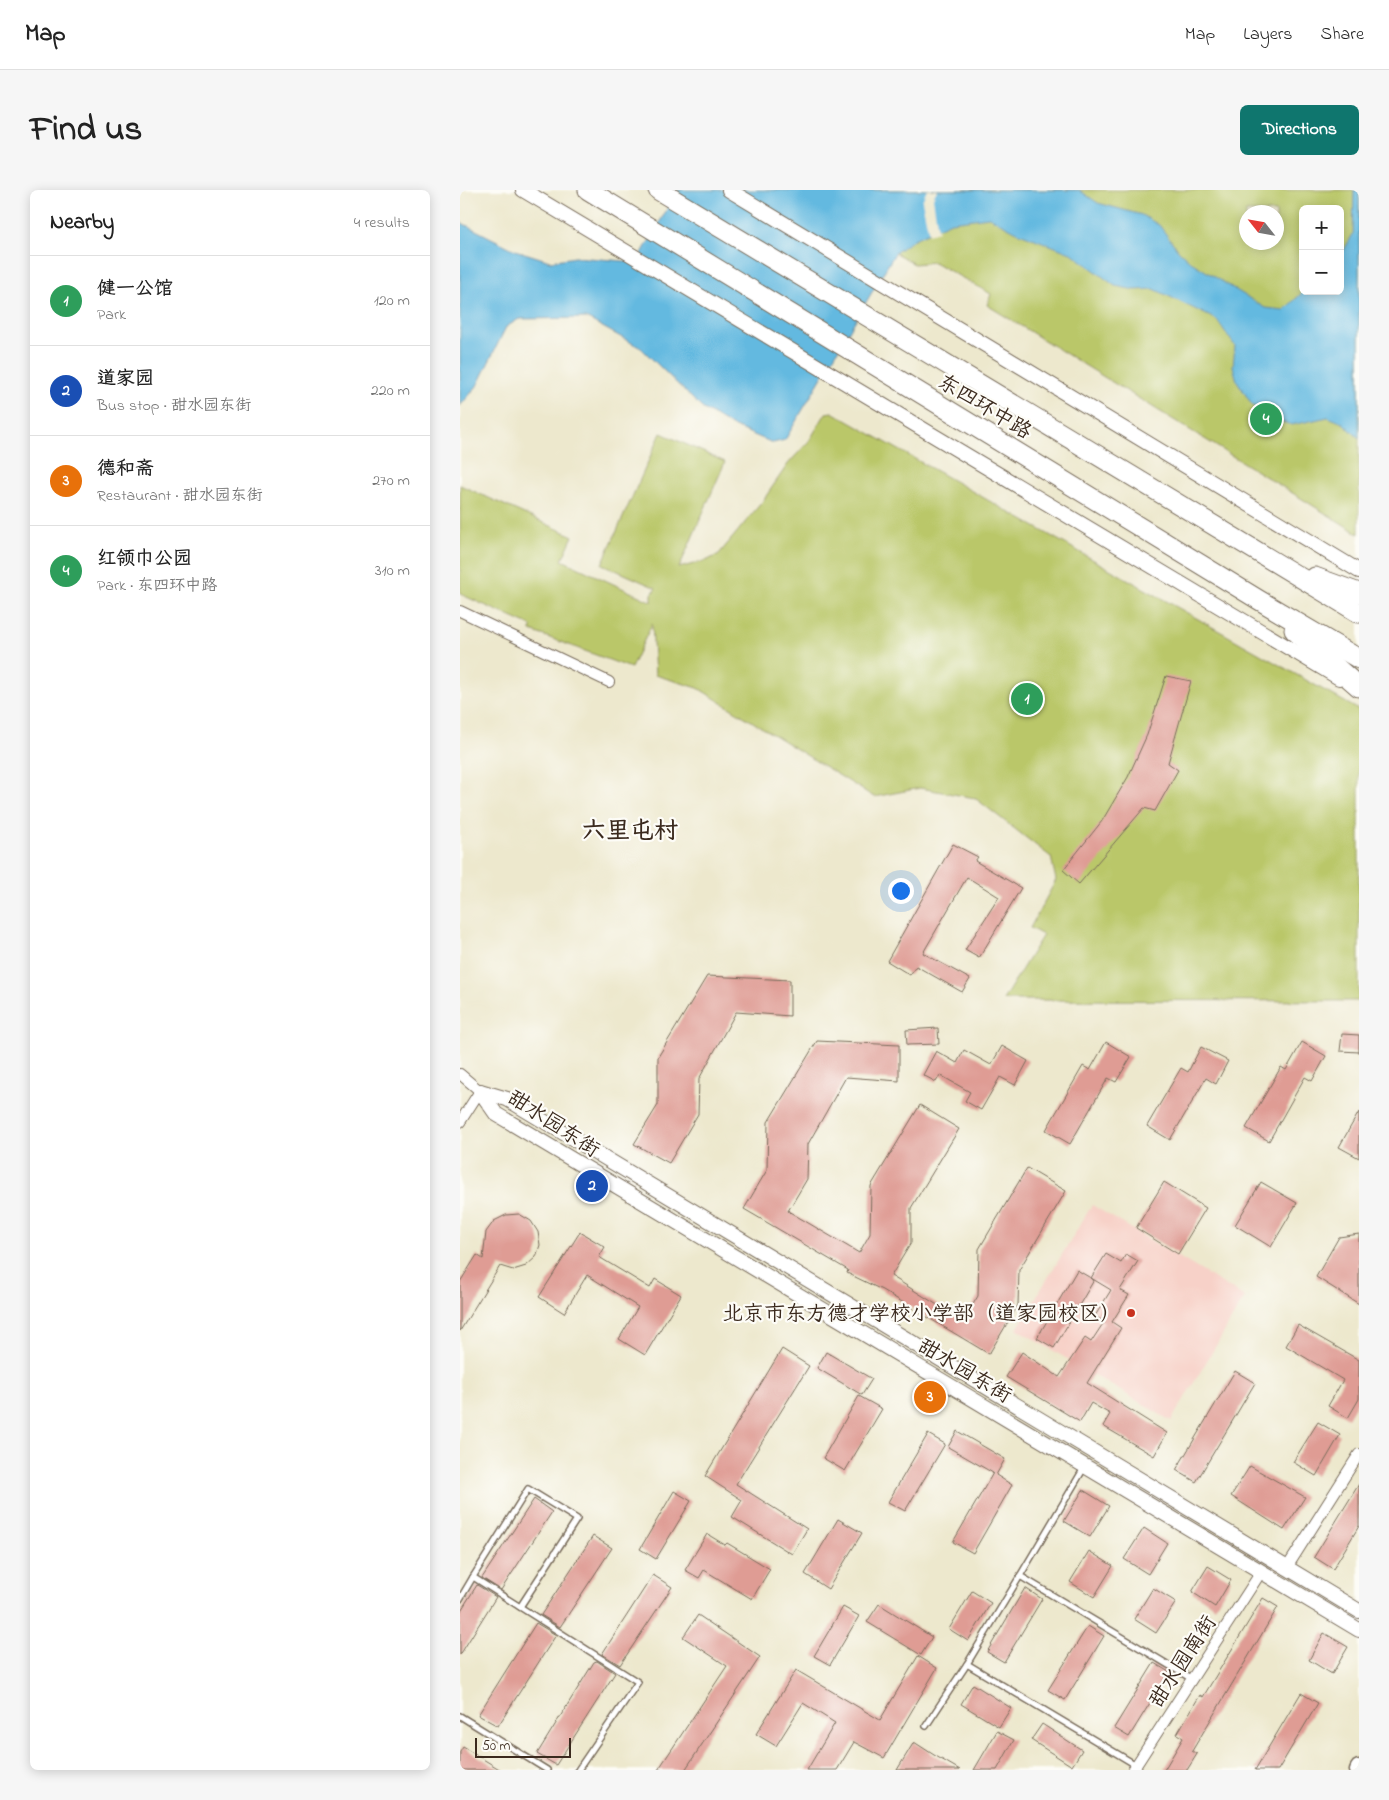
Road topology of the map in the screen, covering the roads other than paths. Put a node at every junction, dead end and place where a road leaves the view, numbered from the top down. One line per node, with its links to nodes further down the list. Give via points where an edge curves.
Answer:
1 (523, 190): 13 (street)
2 (588, 190): 8 (highway, 东四环中路)
3 (658, 190): 5 (highway, 东四环中路)
4 (729, 190): 6 (street)
5 (1279, 564): 7 (highway); 10 (highway, 东四环中路)
6 (1359, 571)
7 (1359, 593)
8 (1259, 600): 11 (highway, 东四环中路); 13 (highway)
9 (460, 611): 12 (street)
10 (1359, 613)
11 (1359, 658)
12 (609, 682)
13 (1359, 688)
14 (460, 1074): 15 (street, 甜水园东街)
15 (480, 1090): 16 (street); 18 (street, 甜水园东街, via 496,1114); 19 (street, 甜水园东街, via 507,1099)
16 (460, 1122)
17 (1359, 1454): 19 (street)
18 (1085, 1466): 20 (street, 甜水园东街); 21 (lane)
19 (1286, 1569): 25 (street, 甜水园东街)
20 (1261, 1572): 26 (street, 甜水园东街); 28 (street, 甜水园南街)
21 (1020, 1576): 27 (lane); 28 (lane)
22 (473, 1577): 23 (lane); 24 (lane); 24 (lane, via 528,1489 577,1519)
23 (460, 1599)
24 (520, 1607): 33 (lane, via 638,1682)
25 (1359, 1611)
26 (1359, 1630)
27 (967, 1664): 30 (lane); 31 (lane)
28 (1193, 1680): 31 (street, 甜水园南街)
29 (460, 1716): 32 (lane)
30 (926, 1726)
31 (1134, 1767)
32 (547, 1770)
33 (578, 1770)

